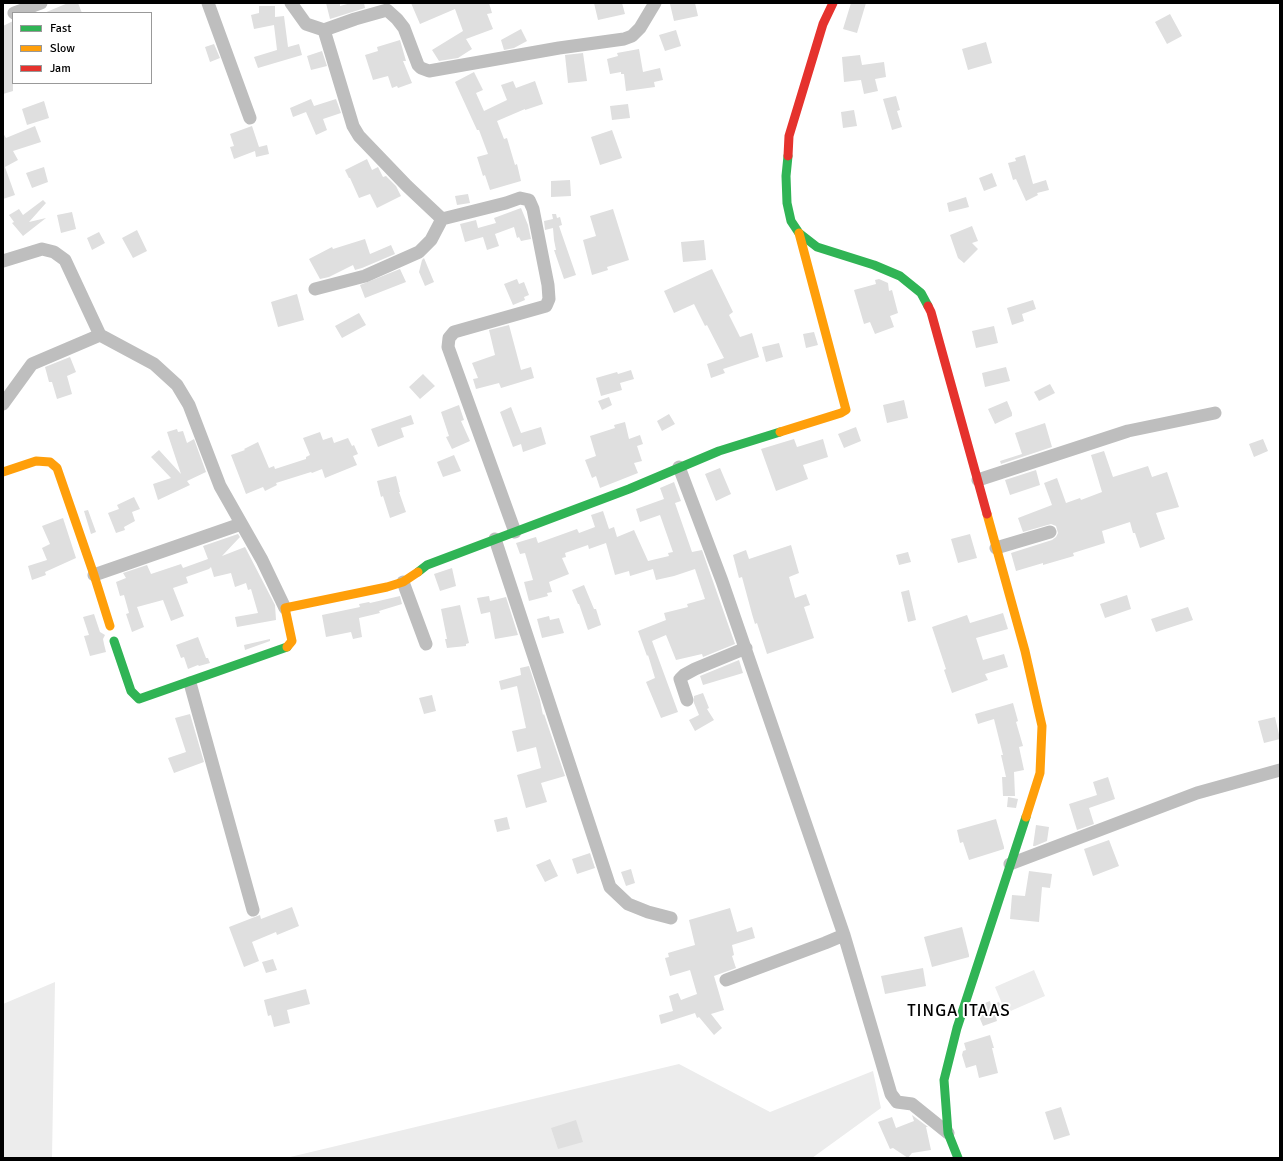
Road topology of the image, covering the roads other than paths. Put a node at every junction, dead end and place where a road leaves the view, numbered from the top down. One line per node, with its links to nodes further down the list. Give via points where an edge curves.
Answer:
1 (41, 3): 7 (street)
2 (208, 3): 9 (street)
3 (291, 3): 8 (street, via 306,24)
4 (655, 3): 6 (street, via 640,28 632,36 624,39 429,71 418,65 404,28)
5 (832, 3): 11 (street, via 823,24 789,136 787,203 791,221)
6 (385, 7): 8 (street)
7 (17, 12)
8 (324, 30): 10 (street, via 353,126 359,136 406,186)
9 (250, 118)
10 (442, 219): 13 (street, via 431,240 420,252 365,276); 21 (street, via 520,198 529,200 533,209 548,285 549,299 546,306 454,332 449,338 448,347)
11 (799, 233): 17 (street, via 846,410 719,451); 19 (street, via 817,247 900,276 921,293 932,312)
12 (3, 261): 14 (street, via 42,249 54,252 66,260)
13 (315, 289)
14 (100, 335): 15 (street, via 32,364); 20 (street, via 154,364 176,385 189,405 220,486)
15 (3, 404)
16 (1215, 413): 19 (street, via 1128,431)
17 (679, 467): 21 (street); 31 (street)
18 (3, 472): 25 (street, via 36,461 50,462 57,468)
19 (978, 480): 24 (street)
20 (241, 524): 25 (street); 27 (street)
21 (515, 532): 23 (street)
22 (1050, 532): 24 (street)
23 (495, 539): 26 (street, via 427,565); 37 (street, via 610,887 628,904)
24 (996, 548): 35 (street, via 1025,651 1042,726 1040,773)
25 (94, 575): 28 (street)
26 (403, 582): 27 (street); 30 (street)
27 (285, 608): 32 (street, via 292,641 288,646)
28 (110, 626)
29 (114, 642): 32 (street, via 131,691 139,699)
30 (426, 644)
31 (746, 648): 33 (street, via 684,675 680,679); 38 (street)
32 (190, 682): 36 (street)
33 (686, 700)
34 (1280, 770): 35 (street, via 1197,793)
35 (1010, 864): 40 (street, via 957,1028 944,1080)
36 (253, 910)
37 (671, 918)
38 (844, 935): 39 (street); 40 (street, via 891,1094 897,1102 912,1104)
39 (726, 980)
40 (948, 1133): 41 (street)
41 (958, 1158)

